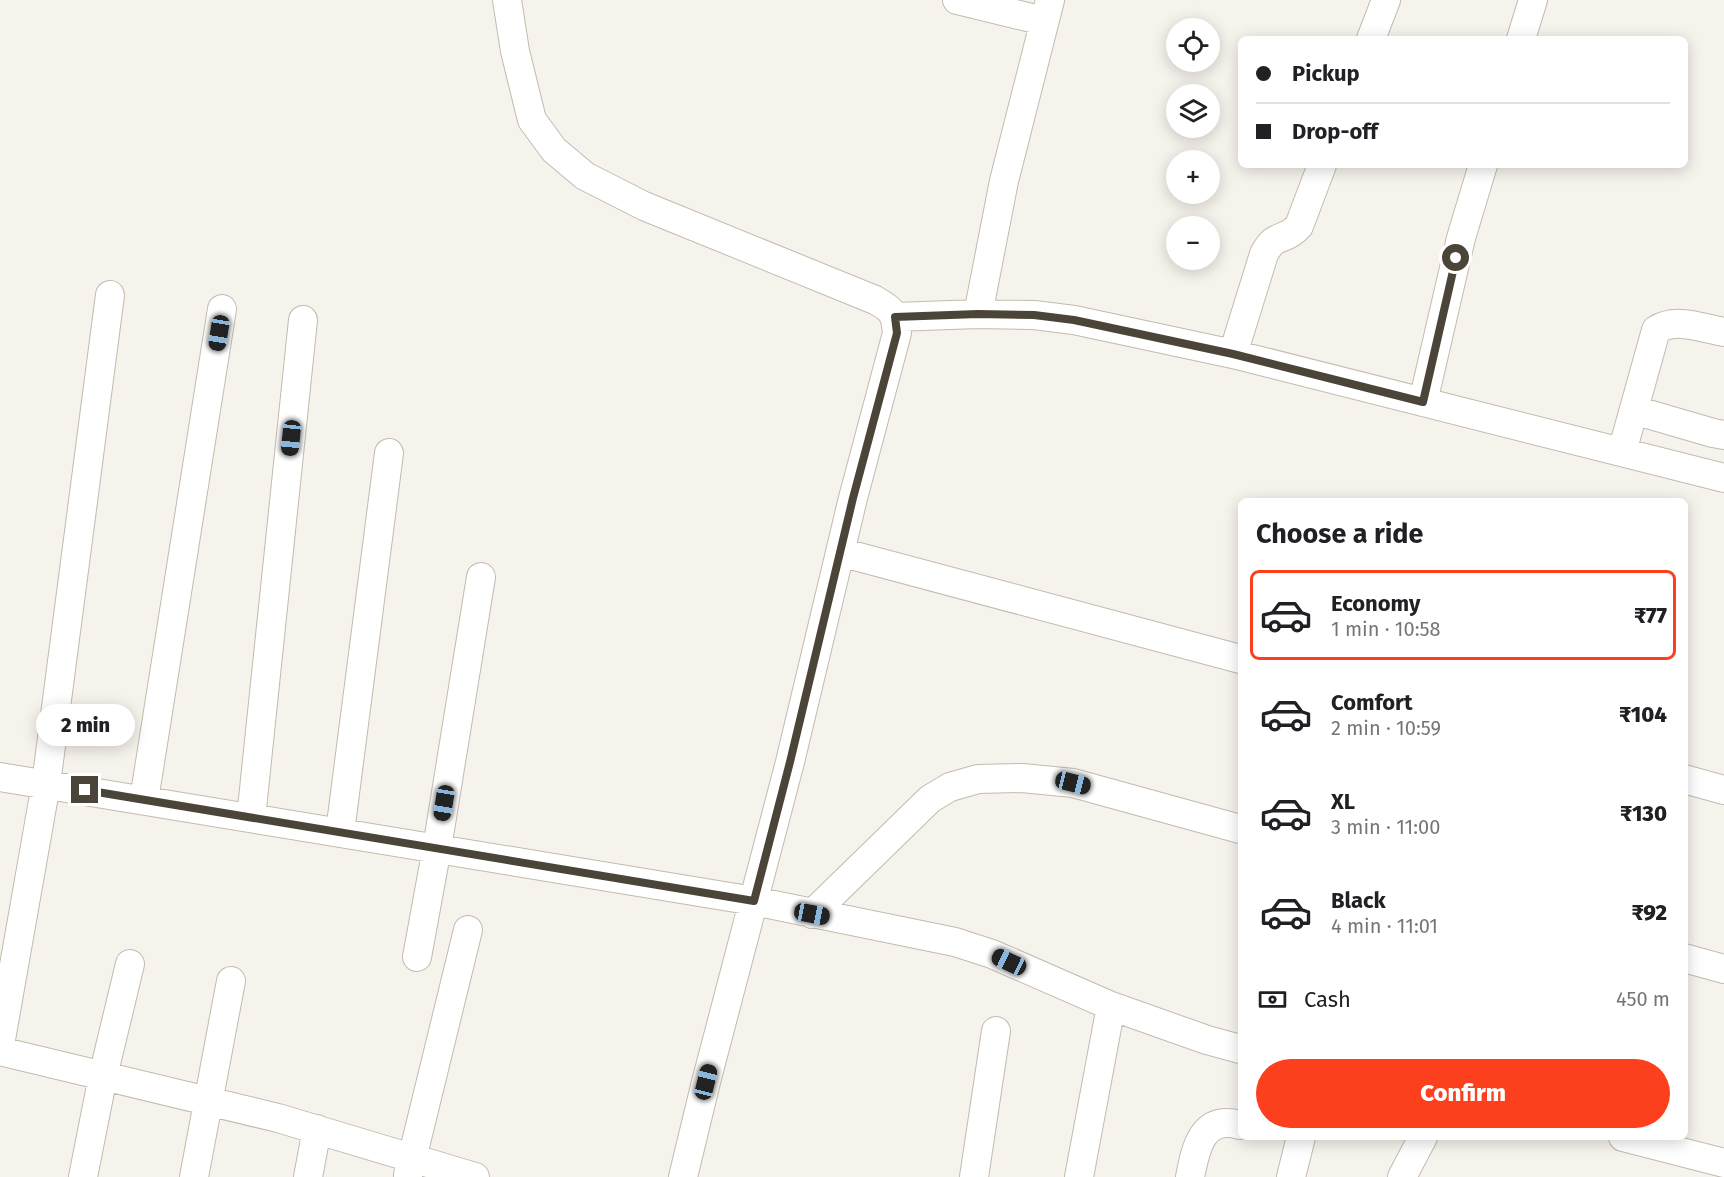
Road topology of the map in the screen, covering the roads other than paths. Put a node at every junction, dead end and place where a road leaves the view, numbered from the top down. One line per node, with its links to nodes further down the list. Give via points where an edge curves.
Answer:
1 (507, 0): 13 (street, via 532,120 554,150 585,176 644,206 875,300)
2 (957, 0): 5 (street)
3 (1386, 0): 6 (street)
4 (1533, 0): 7 (street)
5 (1047, 11): 12 (street, via 1004,181)
6 (1372, 36)
7 (1522, 36)
8 (1322, 168): 16 (street, via 1299,226 1269,243)
9 (1482, 168): 17 (street, via 1461,238)
10 (110, 295): 28 (street)
11 (222, 309): 30 (street)
12 (978, 314): 13 (street); 16 (street, via 1074,320)
13 (895, 317): 23 (street, via 897,333)
14 (303, 320): 31 (street)
15 (1724, 332): 18 (street, via 1677,323 1656,330)
16 (1233, 354): 17 (street)
17 (1423, 402): 20 (street)
18 (1634, 410): 19 (street); 20 (street)
19 (1724, 435)
20 (1622, 452): 22 (street)
21 (389, 453): 33 (street)
22 (1724, 478)
23 (840, 552): 25 (street); 35 (street)
24 (481, 577): 34 (street)
25 (1238, 658)
26 (0, 777): 28 (street)
27 (1688, 780): 29 (street)
28 (46, 784): 30 (street); 45 (street)
29 (1724, 790)
30 (144, 800): 31 (street)
31 (251, 818): 33 (street)
32 (1238, 828): 36 (street, via 1073,783 978,779 950,787 930,799)
33 (340, 832): 34 (street)
34 (437, 848): 35 (street); 38 (street)
35 (754, 901): 36 (street); 61 (street)
36 (812, 914): 43 (street, via 955,942)
37 (468, 930): 56 (street)
38 (417, 957)
39 (130, 964): 48 (street)
40 (1688, 965): 41 (street)
41 (1724, 969)
42 (231, 981): 49 (street)
43 (1111, 1006): 46 (street); 63 (street)
44 (996, 1031): 62 (street)
45 (0, 1045)
46 (1238, 1048)
47 (0, 1051): 48 (street)
48 (103, 1076): 49 (street); 57 (street)
49 (208, 1101): 51 (street); 58 (street)
50 (1238, 1125): 64 (street, via 1220,1122 1210,1127 1193,1160)
51 (317, 1129): 56 (street); 59 (street)
52 (1296, 1140): 65 (street)
53 (1421, 1140): 66 (street)
54 (1640, 1140): 55 (street)
55 (1724, 1163)
56 (410, 1167): 60 (street)
57 (83, 1177)
58 (194, 1177)
59 (308, 1177)
60 (475, 1177)
61 (683, 1177)
62 (974, 1177)
63 (1079, 1177)
64 (1190, 1177)
65 (1291, 1177)
66 (1402, 1177)

